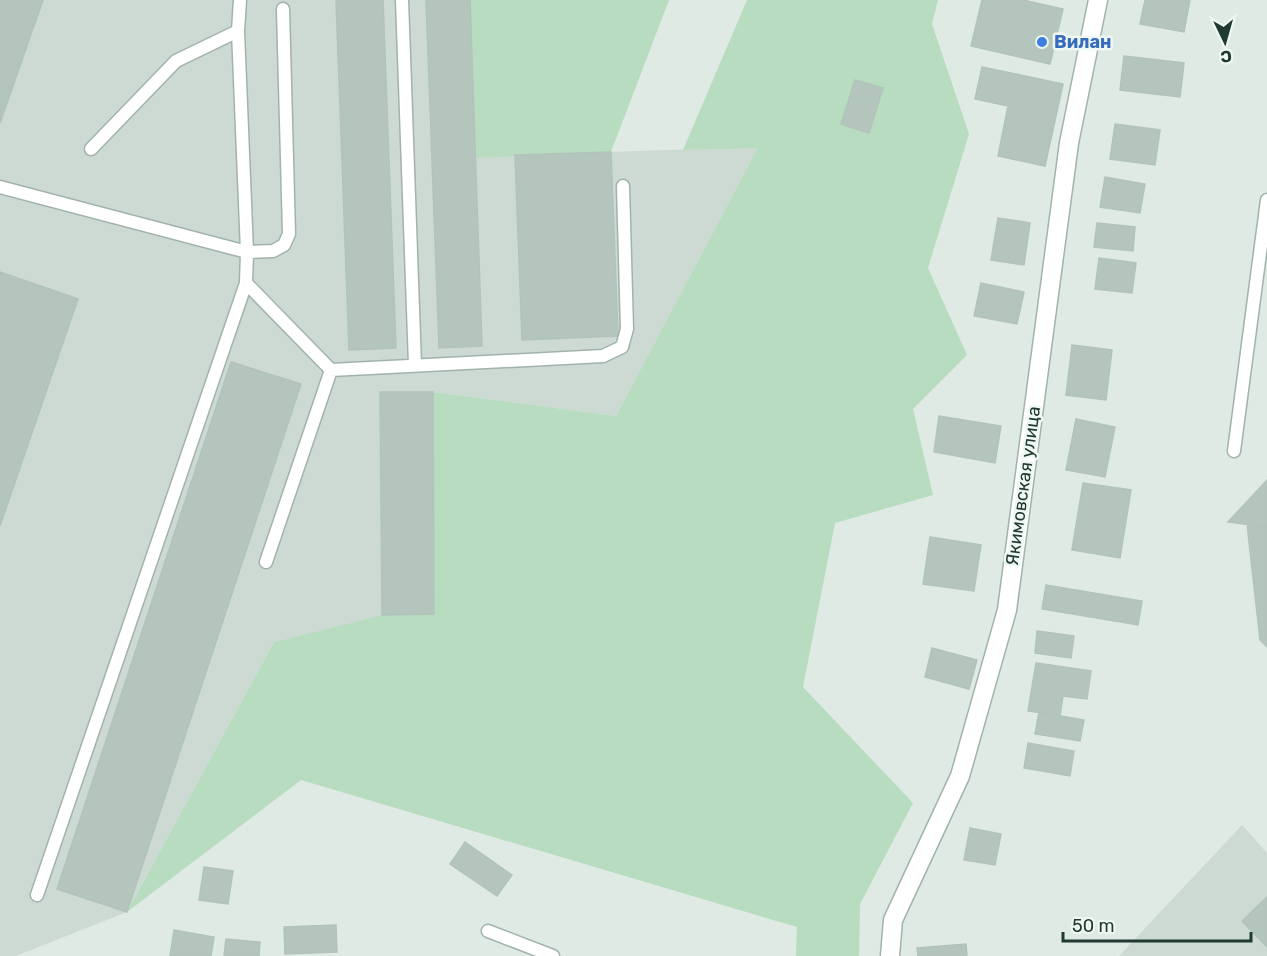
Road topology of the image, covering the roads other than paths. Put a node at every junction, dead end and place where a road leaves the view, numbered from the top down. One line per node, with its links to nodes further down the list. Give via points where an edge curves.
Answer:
1 (240, 0): 5 (lane)
2 (402, 0): 12 (lane)
3 (1098, 0): 19 (street, Якимовская улица, via 1069,142 1007,610 960,776 893,920)
4 (283, 9): 10 (lane, via 289,234 284,246 273,251)
5 (238, 31): 6 (lane, via 176,61); 10 (lane)
6 (92, 148)
7 (0, 186): 10 (lane)
8 (623, 186): 12 (lane, via 627,328 622,347 603,356)
9 (1267, 200): 14 (lane)
10 (247, 252): 11 (lane)
11 (246, 283): 13 (lane); 16 (lane)
12 (414, 365): 13 (lane)
13 (331, 369): 15 (lane)
14 (1234, 450)
15 (266, 562)
16 (38, 895)
17 (488, 932): 18 (lane)
18 (553, 956)
19 (890, 956)

